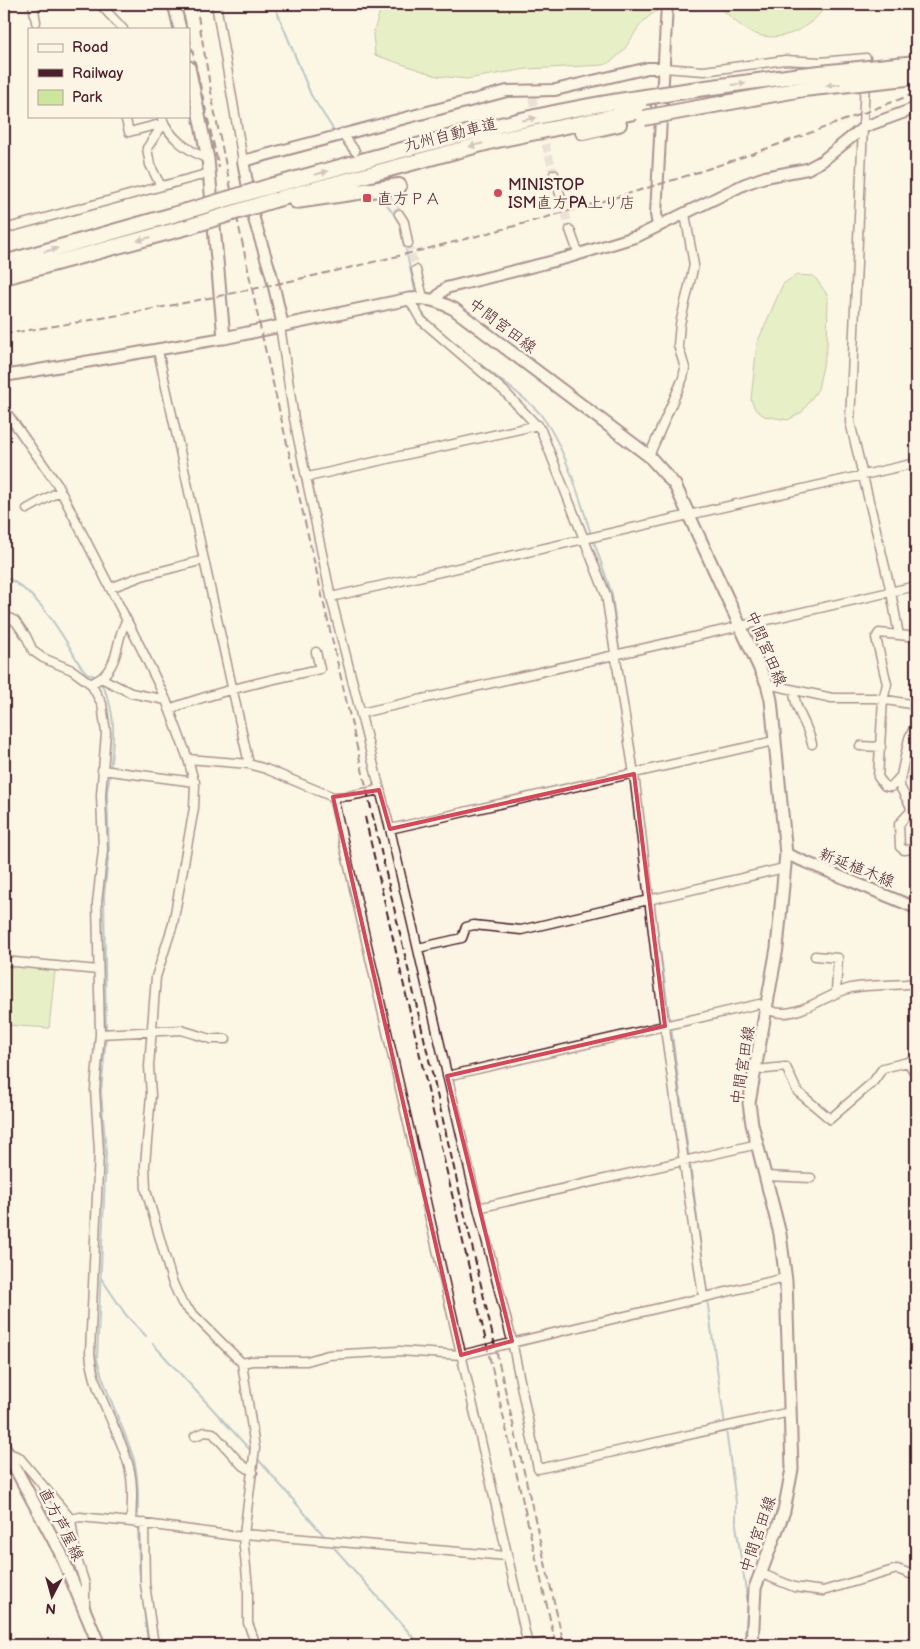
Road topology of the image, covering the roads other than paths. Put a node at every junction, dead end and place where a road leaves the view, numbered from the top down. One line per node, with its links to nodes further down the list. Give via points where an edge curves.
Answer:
1 (33, 4): 6 (street)
2 (100, 4): 7 (street)
3 (174, 4): 8 (main road)
4 (216, 4): 23 (street)
5 (667, 4): 10 (street)
6 (36, 22)
7 (122, 28)
8 (180, 28)
9 (916, 63): 13 (highway, 九州自動車道, bridge)
10 (663, 68): 18 (street, via 704,71 785,60 820,62 866,58); 20 (street, via 648,68 532,94 507,91); 32 (street)
11 (190, 72): 22 (main road)
12 (916, 77): 13 (highway, 九州自動車道, one-way to 13, bridge)
13 (802, 82): 15 (highway, 九州自動車道)
14 (916, 108): 18 (street)
15 (644, 109): 19 (highway); 29 (highway, 九州自動車道, one-way to 29, via 493,141); 37 (highway, 九州自動車道, one-way to 15, bridge, via 487,128 594,104)
16 (126, 118): 17 (street, via 129,132)
17 (163, 120): 22 (street, via 176,140); 26 (street, via 152,138 147,156)
18 (864, 127): 31 (street, via 822,162 807,169 745,184); 50 (street, via 850,422)
19 (583, 132)
20 (342, 133): 21 (street); 23 (street)
21 (355, 151)
22 (208, 159): 24 (main road)
23 (243, 161): 42 (street, via 254,220 271,274)
24 (210, 173): 26 (street); 43 (main road)
25 (554, 174): 28 (street)
26 (161, 186): 33 (street)
27 (399, 186): 29 (highway)
28 (562, 201)
29 (275, 202): 39 (highway, 九州自動車道, one-way to 39, bridge)
30 (399, 214): 35 (street)
31 (685, 214): 32 (street); 48 (street, via 694,265 678,345 686,368)
32 (658, 226): 36 (street, via 638,236)
33 (4, 229)
34 (570, 230): 36 (street)
35 (408, 243)
36 (579, 254): 41 (street, via 446,288)
37 (4, 263)
38 (416, 270): 41 (street)
39 (4, 277)
40 (409, 299): 41 (main road, 中間宮田線); 42 (main road, 中間宮田線); 47 (street, via 421,320 504,391)
41 (429, 299): 48 (main road, 中間宮田線, via 454,308)
42 (281, 326): 43 (main road, 中間宮田線); 51 (street, via 294,419)
43 (224, 338): 44 (street)
44 (158, 351): 45 (street); 56 (street)
45 (4, 376)
46 (4, 408): 52 (street)
47 (538, 425): 51 (street); 55 (street)
48 (649, 456): 54 (main road, 中間宮田線, via 675,485)
49 (916, 463): 50 (street)
50 (863, 475): 54 (street); 59 (street)
51 (308, 478): 60 (street)
52 (60, 491): 53 (street); 58 (street)
53 (27, 509)
54 (690, 514): 55 (street); 63 (main road, 中間宮田線)
55 (585, 539): 60 (street); 67 (street, via 606,595)
56 (204, 560): 58 (street); 71 (street)
57 (916, 586): 59 (street)
58 (110, 588): 62 (street)
59 (891, 592): 63 (street); 64 (street)
60 (331, 597): 77 (street)
61 (4, 615): 69 (street, via 15,621 33,651 72,670)
62 (127, 620): 68 (street, via 116,659); 73 (street)
63 (742, 628): 67 (street, via 717,630); 70 (main road, 中間宮田線)
64 (899, 635): 65 (street); 74 (street, via 879,633 876,638 887,684)
65 (916, 638)
66 (316, 652): 71 (street, via 320,669)
67 (616, 655): 77 (street); 87 (street)
68 (101, 678): 69 (street); 73 (street, via 131,693)
69 (91, 684): 86 (street, via 105,717)
70 (767, 684): 72 (street); 80 (main road, 中間宮田線)
71 (232, 687): 76 (street); 85 (street)
72 (794, 690): 74 (street, via 832,698); 81 (street, via 796,707)
73 (166, 700): 76 (street)
74 (883, 700): 75 (street); 83 (street)
75 (916, 705)
76 (169, 709): 84 (street)
77 (361, 713): 90 (street)
78 (916, 724): 79 (street)
79 (912, 739): 88 (street)
80 (774, 741): 87 (street); 94 (main road, 中間宮田線)
81 (812, 744)
82 (860, 746): 83 (street)
83 (881, 747): 88 (street, via 878,777 885,786 891,787)
84 (188, 759): 85 (street); 89 (street)
85 (249, 764): 91 (street)
86 (102, 770): 89 (street); 101 (street)
87 (634, 774): 92 (street); 96 (street)
88 (899, 778): 93 (street, via 901,790 911,807 899,824 900,847)
89 (195, 782): 106 (street, via 194,808 173,924 156,977)
90 (379, 790): 91 (street); 92 (street)
91 (333, 797): 120 (street)
92 (390, 829): 98 (street)
93 (916, 849)
94 (786, 854): 95 (main road, 中間宮田線); 97 (street, 新延植木線)
95 (784, 868): 96 (street); 104 (main road, 中間宮田線, via 777,948)
96 (649, 898): 98 (street, via 521,930 474,925 466,927 462,938); 105 (street)
97 (916, 908)
98 (418, 948): 111 (street)
99 (815, 956): 103 (street, via 838,958)
100 (4, 961): 101 (street)
101 (98, 970): 107 (street)
102 (916, 983): 103 (street)
103 (836, 992): 104 (street, via 794,1013)
104 (766, 1011): 105 (street, via 759,1004); 109 (main road, 中間宮田線)
105 (665, 1026): 111 (street); 113 (street)
106 (152, 1030): 107 (street); 108 (street, via 181,1030 211,1039); 121 (street, via 145,1165 152,1217 182,1303)
107 (100, 1034): 127 (street, via 95,1090 98,1150 90,1353 96,1383 127,1460)
108 (226, 1039)
109 (756, 1070): 110 (street, via 786,1067 797,1091 830,1119 873,1082 883,1068 908,1062); 112 (main road, 中間宮田線, via 749,1103)
110 (916, 1075)
111 (447, 1076): 116 (street)
112 (758, 1144): 113 (street); 114 (main road, 中間宮田線)
113 (684, 1161): 116 (street); 118 (street)
114 (766, 1176): 115 (street); 117 (main road, 中間宮田線, via 780,1234)
115 (811, 1178)
116 (478, 1208): 119 (street)
117 (785, 1278): 118 (street); 122 (main road, 中間宮田線)
118 (703, 1296): 119 (street)
119 (512, 1341): 120 (street); 122 (street, via 538,1469)
120 (461, 1355): 121 (street, via 391,1351); 130 (street)
121 (242, 1363): 125 (street, via 255,1448)
122 (790, 1412): 131 (main road, 中間宮田線, via 792,1469 788,1492 778,1529)
123 (195, 1436): 125 (street, via 212,1433)
124 (5, 1449): 126 (street, via 19,1457); 133 (main road, 直方芦屋線, via 60,1552)
125 (253, 1472): 129 (street)
126 (72, 1519): 127 (street); 133 (street, via 76,1556 85,1584)
127 (132, 1522): 128 (street)
128 (144, 1523): 129 (street); 136 (street, via 146,1584)
129 (244, 1535): 130 (street); 137 (street, via 248,1623)
130 (507, 1556): 138 (street)
131 (760, 1573): 132 (street, via 794,1587 823,1591 897,1569); 139 (main road, 中間宮田線, via 753,1602)
132 (916, 1576)
133 (85, 1610): 135 (main road, 直方芦屋線)
134 (544, 1643): 138 (street)
135 (99, 1645)
136 (154, 1645)
137 (256, 1645)
138 (529, 1645)
139 (752, 1645)

